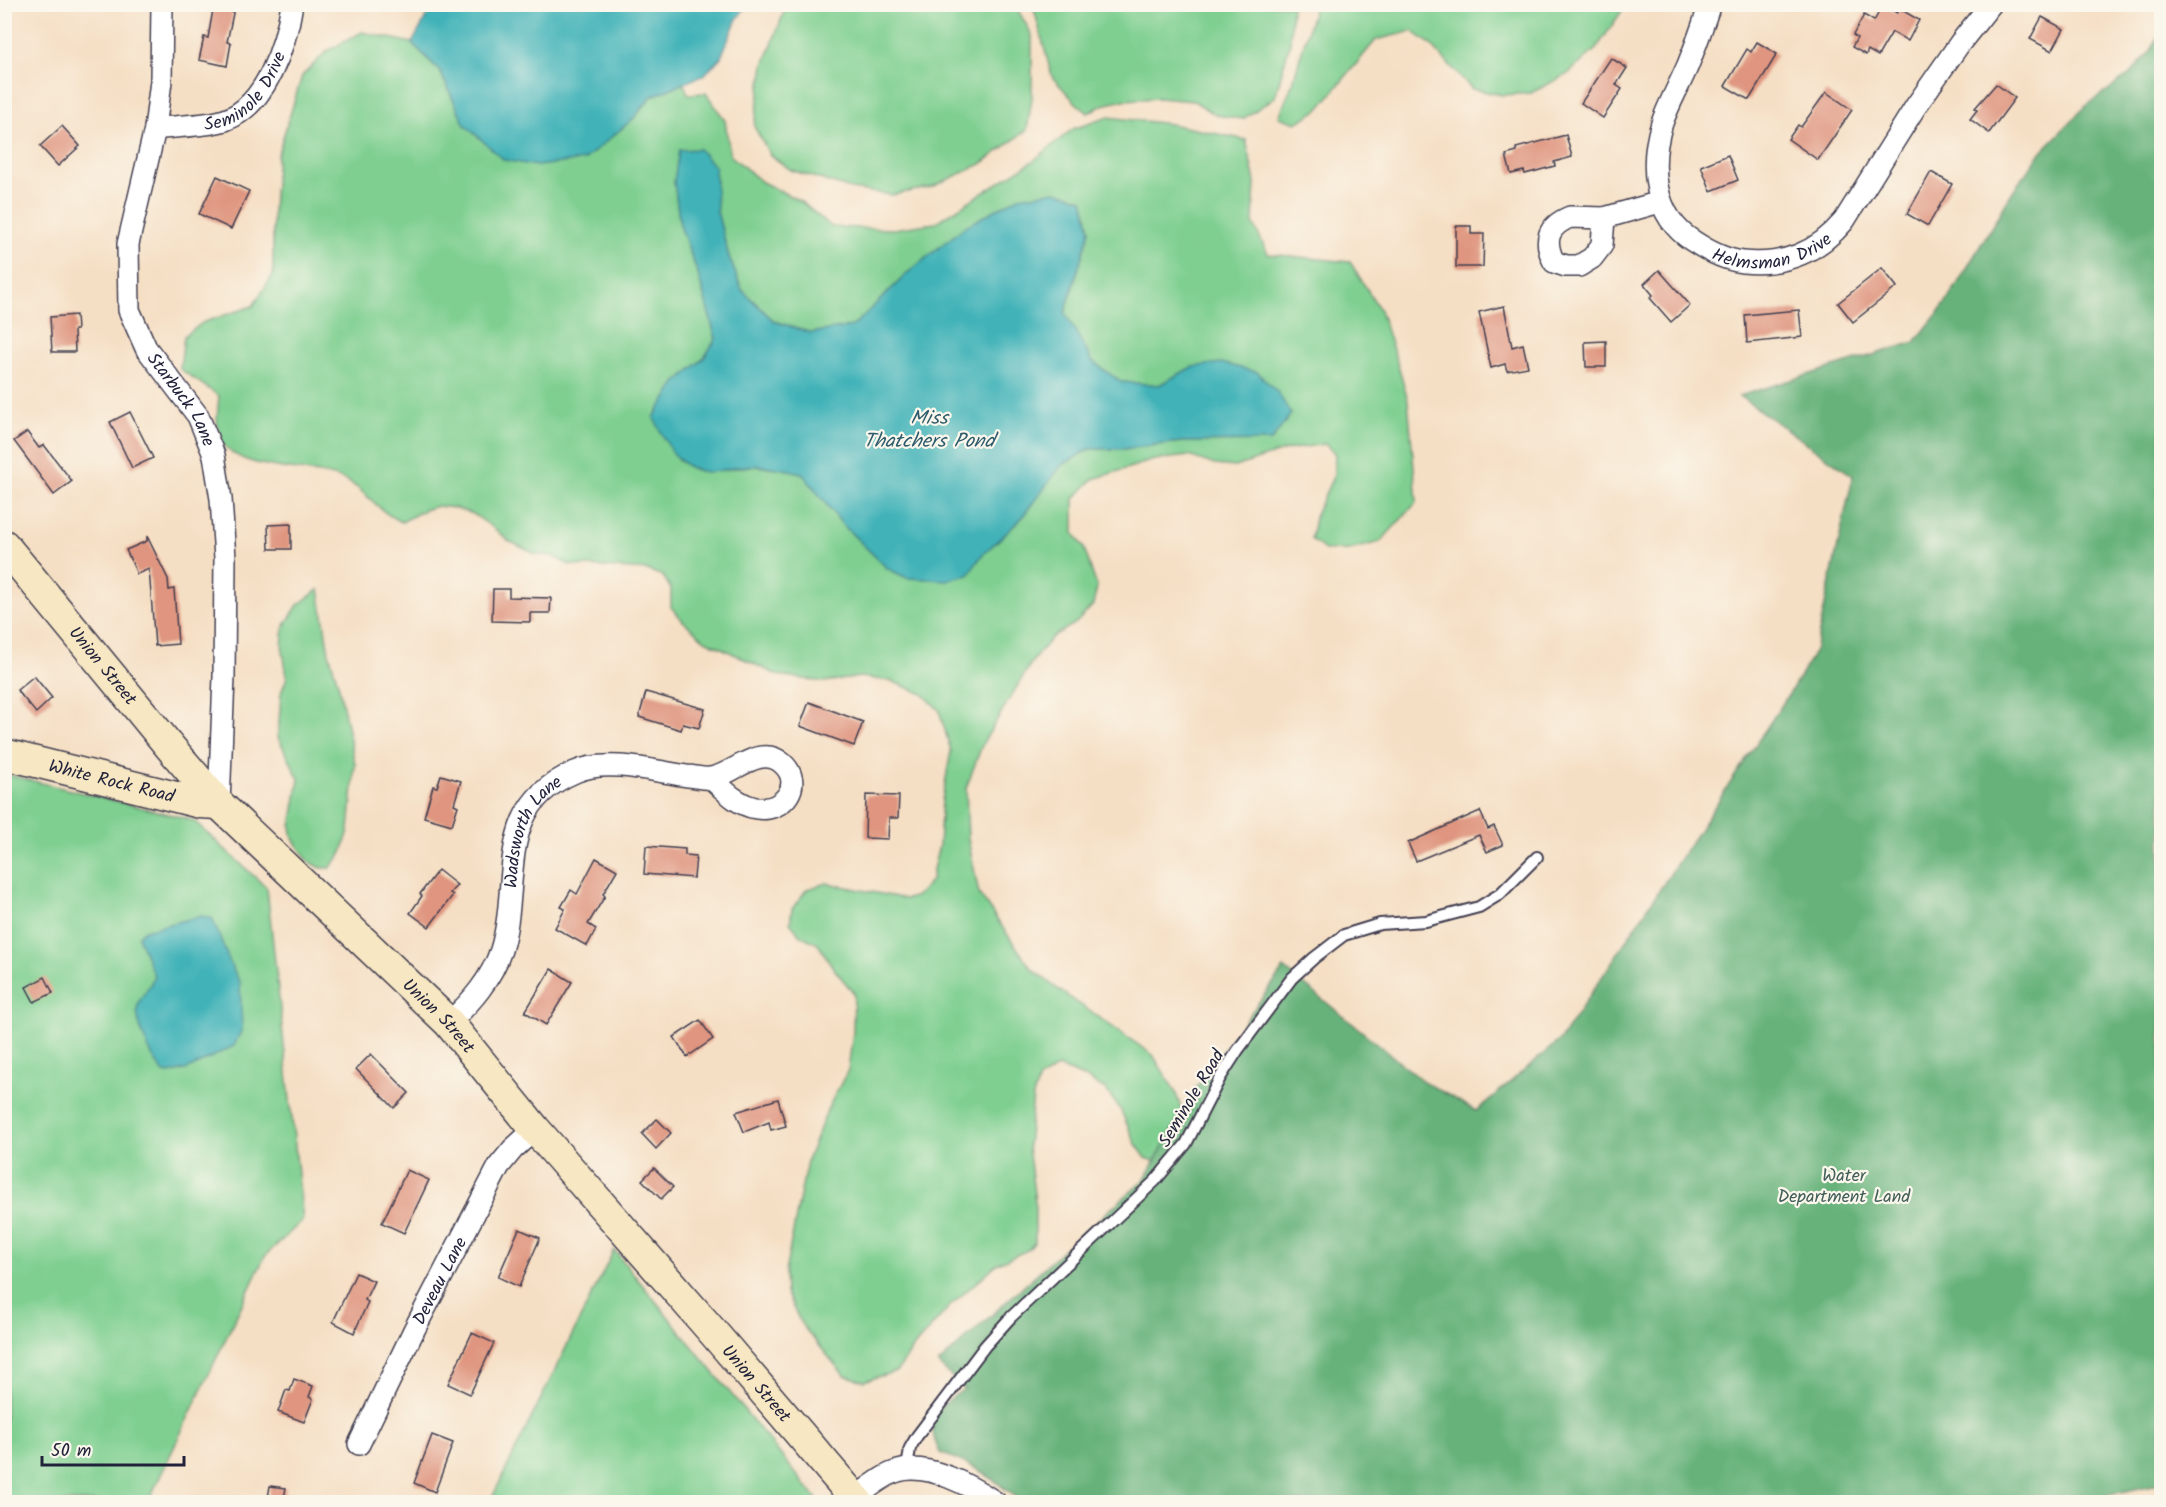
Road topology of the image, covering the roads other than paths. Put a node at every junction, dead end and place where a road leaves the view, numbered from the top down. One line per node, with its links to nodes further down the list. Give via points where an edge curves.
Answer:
1 (162, 4): 5 (street, Starbuck Lane, via 161,81)
2 (292, 4): 5 (street, Seminole Drive, via 271,73 241,112 224,120)
3 (1710, 4): 6 (street, Helmsman Drive, via 1662,122 1656,151)
4 (1991, 4): 6 (street, Helmsman Drive, via 1944,64 1844,221 1816,248 1779,261 1742,262 1724,258 1684,236)
5 (155, 129): 11 (street, Starbuck Lane, via 128,244 129,310 146,348 198,416 214,455 225,558)
6 (1660, 202): 7 (street)
7 (1604, 218)
8 (4, 545): 11 (main road, Union Street)
9 (4, 754): 11 (main road, White Rock Road, via 200,803)
10 (712, 778): 13 (street, Wadsworth Lane, via 597,766 575,771 538,796 517,831 508,920 500,952 477,996)
11 (219, 804): 13 (main road, Union Street)
12 (1537, 856): 16 (lane, Seminole Road, via 1500,894 1479,907 1426,921 1380,924 1344,935 1292,978 1220,1078 1186,1144 1155,1181 985,1346 917,1436 910,1448)
13 (449, 1023): 14 (main road, Union Street)
14 (535, 1129): 15 (street, Deveau Lane, via 499,1166); 17 (main road, Union Street)
15 (359, 1444)
16 (907, 1469): 17 (street, via 897,1471); 18 (street, via 952,1479)
17 (856, 1500)
18 (995, 1503)

